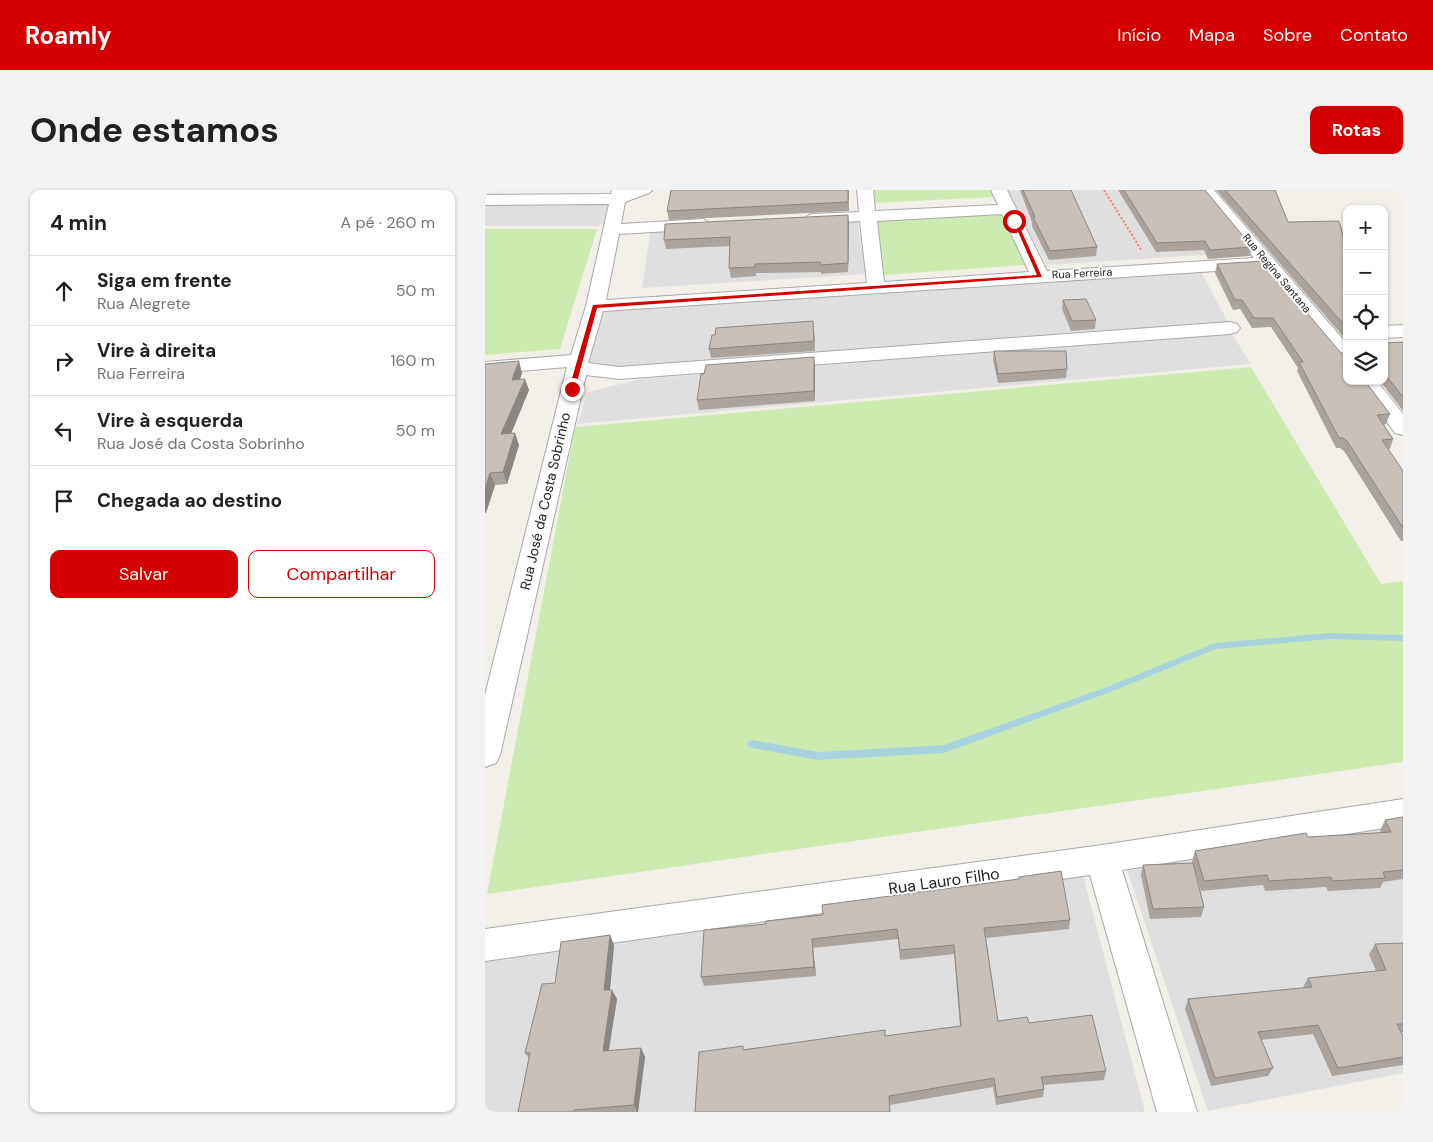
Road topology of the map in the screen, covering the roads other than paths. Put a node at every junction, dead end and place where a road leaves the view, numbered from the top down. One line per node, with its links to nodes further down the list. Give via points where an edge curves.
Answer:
1 (644, 190): 5 (street)
2 (865, 190): 8 (street)
3 (999, 190): 7 (street)
4 (1206, 190): 12 (street, Rua Regina Santana)
5 (619, 194): 6 (street); 11 (street, Rua José da Costa Sobrinho)
6 (485, 200)
7 (1009, 209): 8 (street); 13 (street)
8 (867, 216): 9 (street); 14 (street)
9 (798, 219)
10 (720, 223): 11 (street)
11 (612, 229): 15 (street, Rua José da Costa Sobrinho)
12 (1269, 262): 13 (street, Rua Ferreira); 19 (street, Rua Regina Santana)
13 (1040, 276): 14 (street, Rua Ferreira)
14 (876, 287): 15 (street, Rua Ferreira)
15 (595, 306): 22 (street, Rua José da Costa Sobrinho)
16 (1230, 328): 22 (street, via 619,373)
17 (1403, 331): 18 (street)
18 (1388, 332)
19 (1338, 335): 20 (street, Rua Regina Santana)
20 (1343, 347)
21 (485, 368): 22 (street)
22 (576, 372): 25 (street, Rua José da Costa Sobrinho)
23 (1369, 385): 24 (street)
24 (1403, 428)
25 (485, 755)
26 (1403, 812): 27 (street, Rua Lauro Filho)
27 (1102, 859): 28 (street, Rua Lauro Filho); 29 (street)
28 (485, 945)
29 (1177, 1112)

